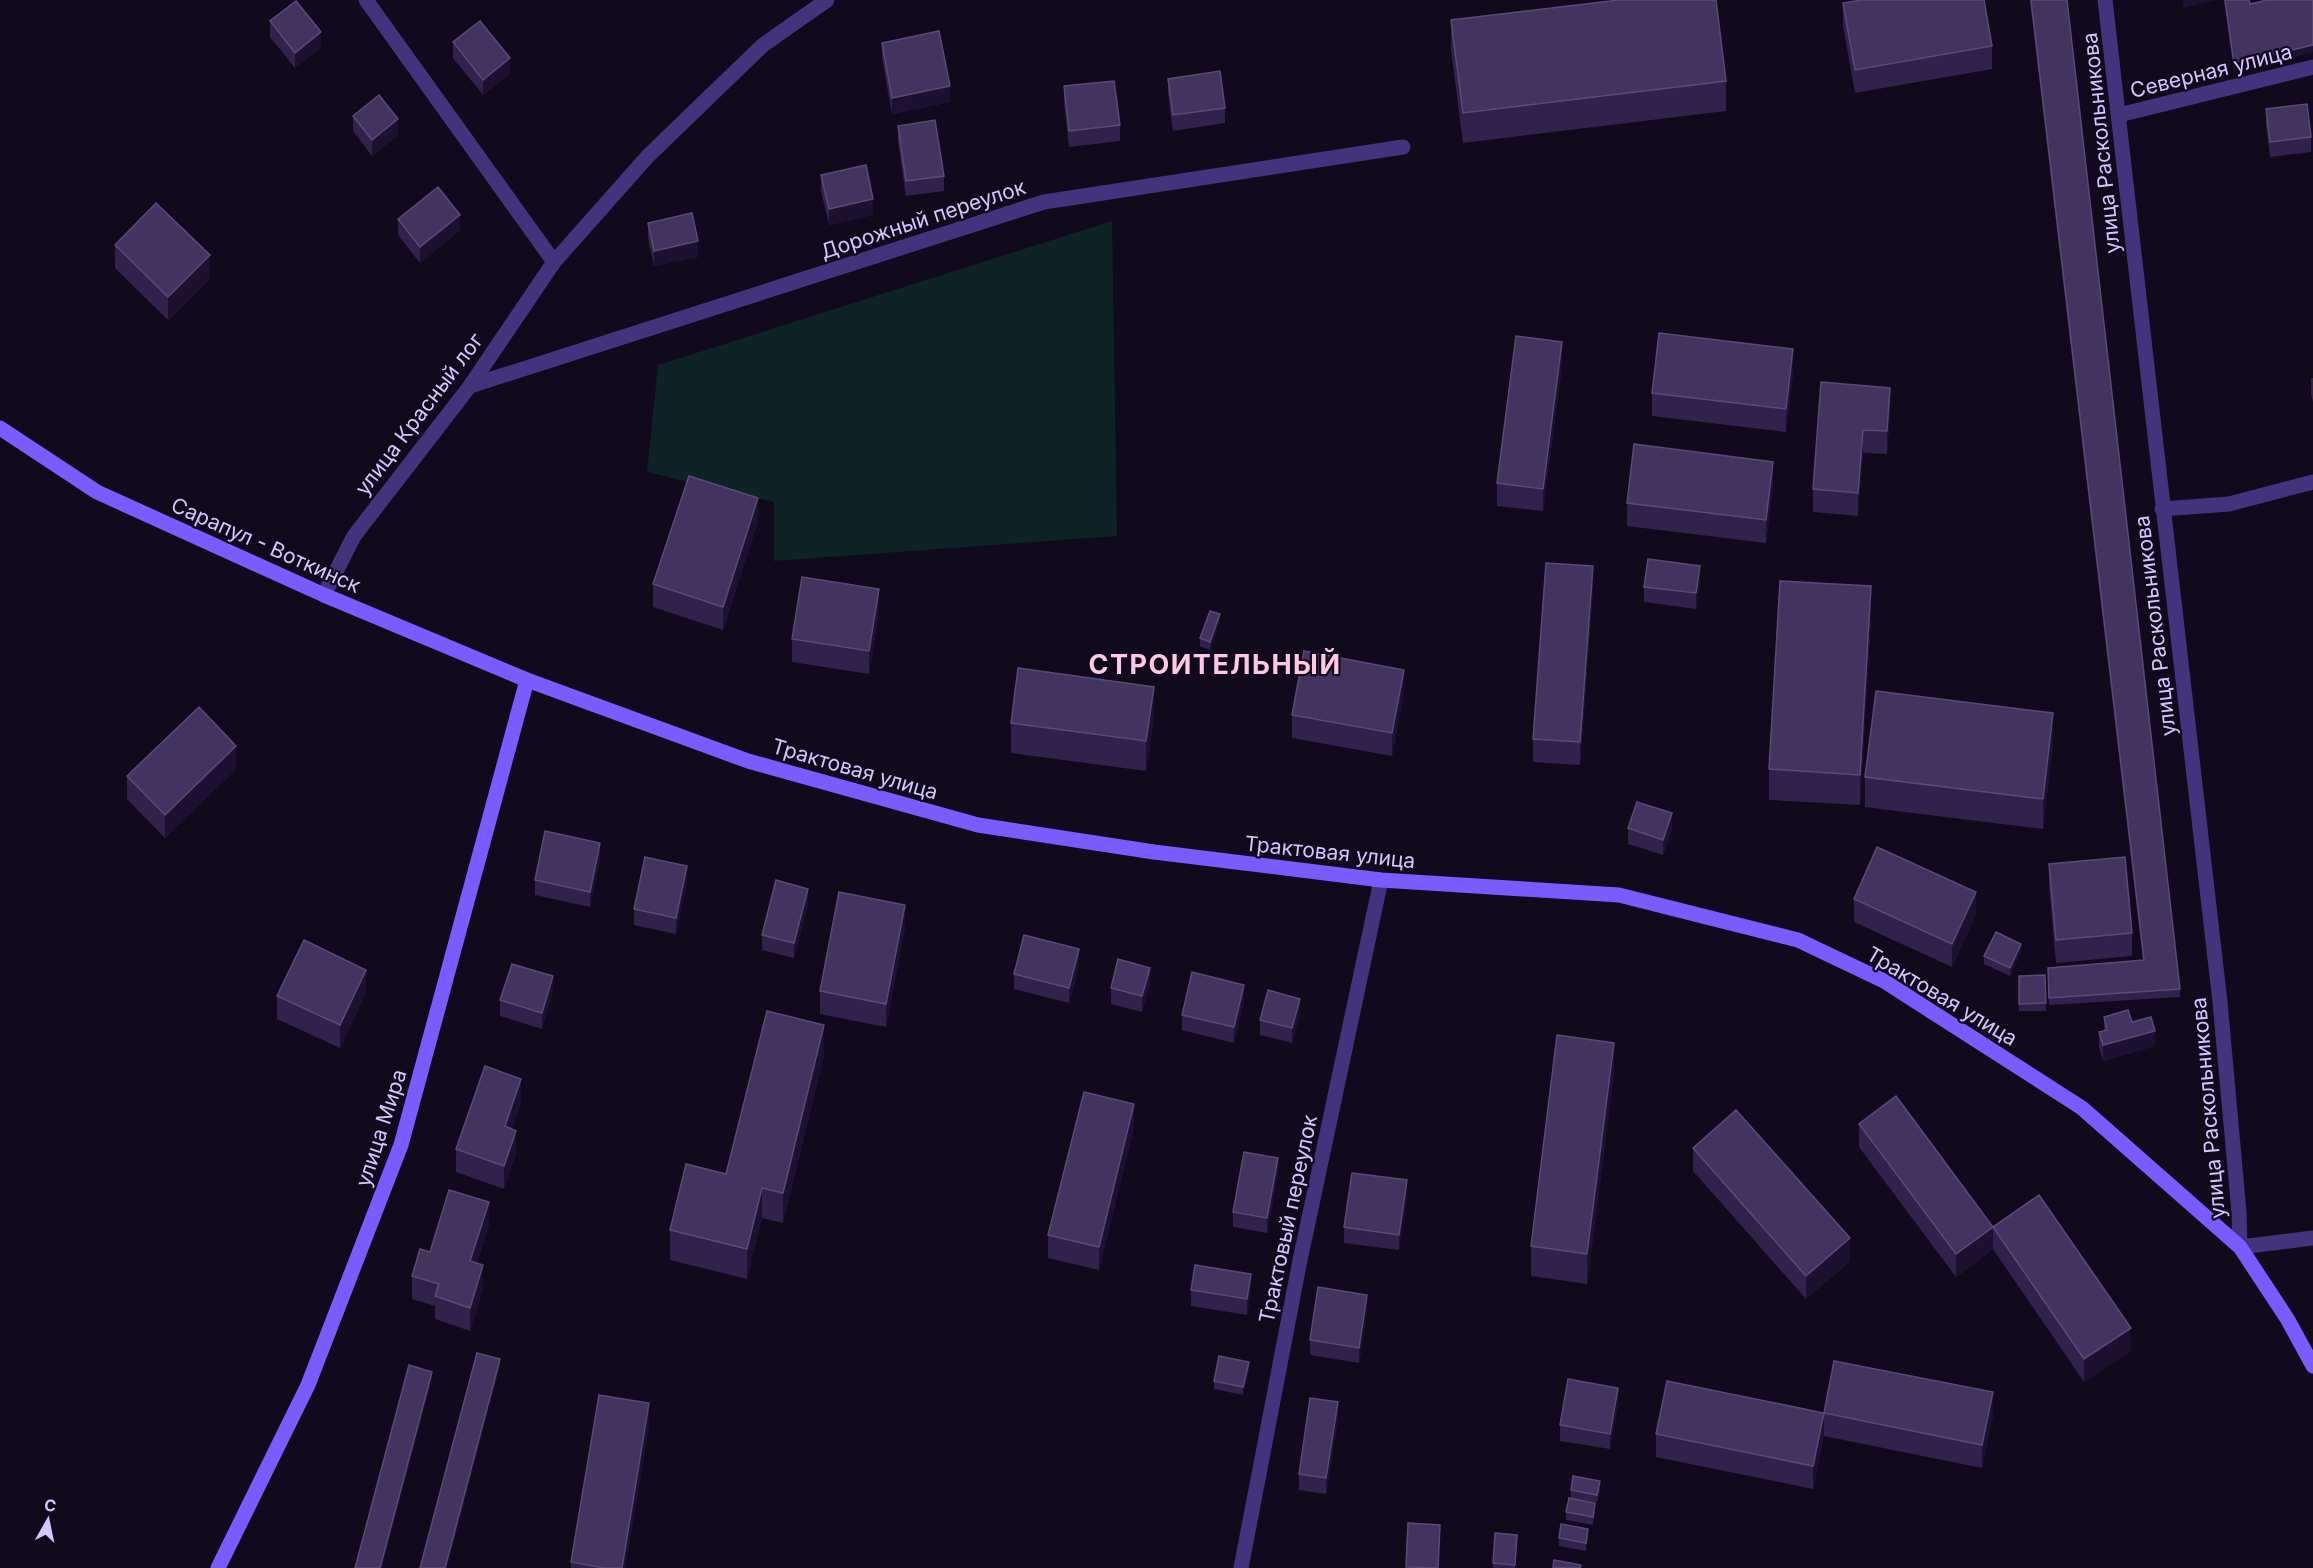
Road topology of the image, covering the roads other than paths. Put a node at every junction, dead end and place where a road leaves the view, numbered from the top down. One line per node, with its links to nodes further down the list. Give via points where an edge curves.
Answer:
1 (366, 0): 7 (street)
2 (827, 0): 7 (street, улица Красный лог, via 763,45 648,156)
3 (2105, 0): 5 (street, улица Раскольникова)
4 (2313, 67): 5 (street, Северная улица)
5 (2119, 115): 11 (street, улица Раскольникова)
6 (1403, 147): 8 (street, Дорожный переулок, via 1044,202)
7 (554, 262): 8 (street, улица Красный лог)
8 (470, 386): 12 (street, улица Красный лог, via 354,536)
9 (0, 428): 12 (main road, Сарапул - Воткинск, via 97,492)
10 (2313, 482): 11 (street, via 2229,504)
11 (2162, 509): 17 (street, улица Раскольникова, via 2220,1002)
12 (324, 595): 13 (main road, Сарапул - Воткинск)
13 (527, 680): 14 (main road, Трактовая улица, via 748,761 978,825); 19 (main road, улица Мира, via 401,1146 308,1385)
14 (1381, 880): 15 (main road, Трактовая улица, via 1619,895 1798,940 1884,981); 20 (street, Трактовый переулок, via 1299,1265)
15 (2097, 1121): 17 (main road, улица Раскольникова)
16 (2313, 1238): 17 (street)
17 (2240, 1247): 18 (main road, улица Раскольникова)
18 (2313, 1366)
19 (218, 1568)
20 (1241, 1568)

